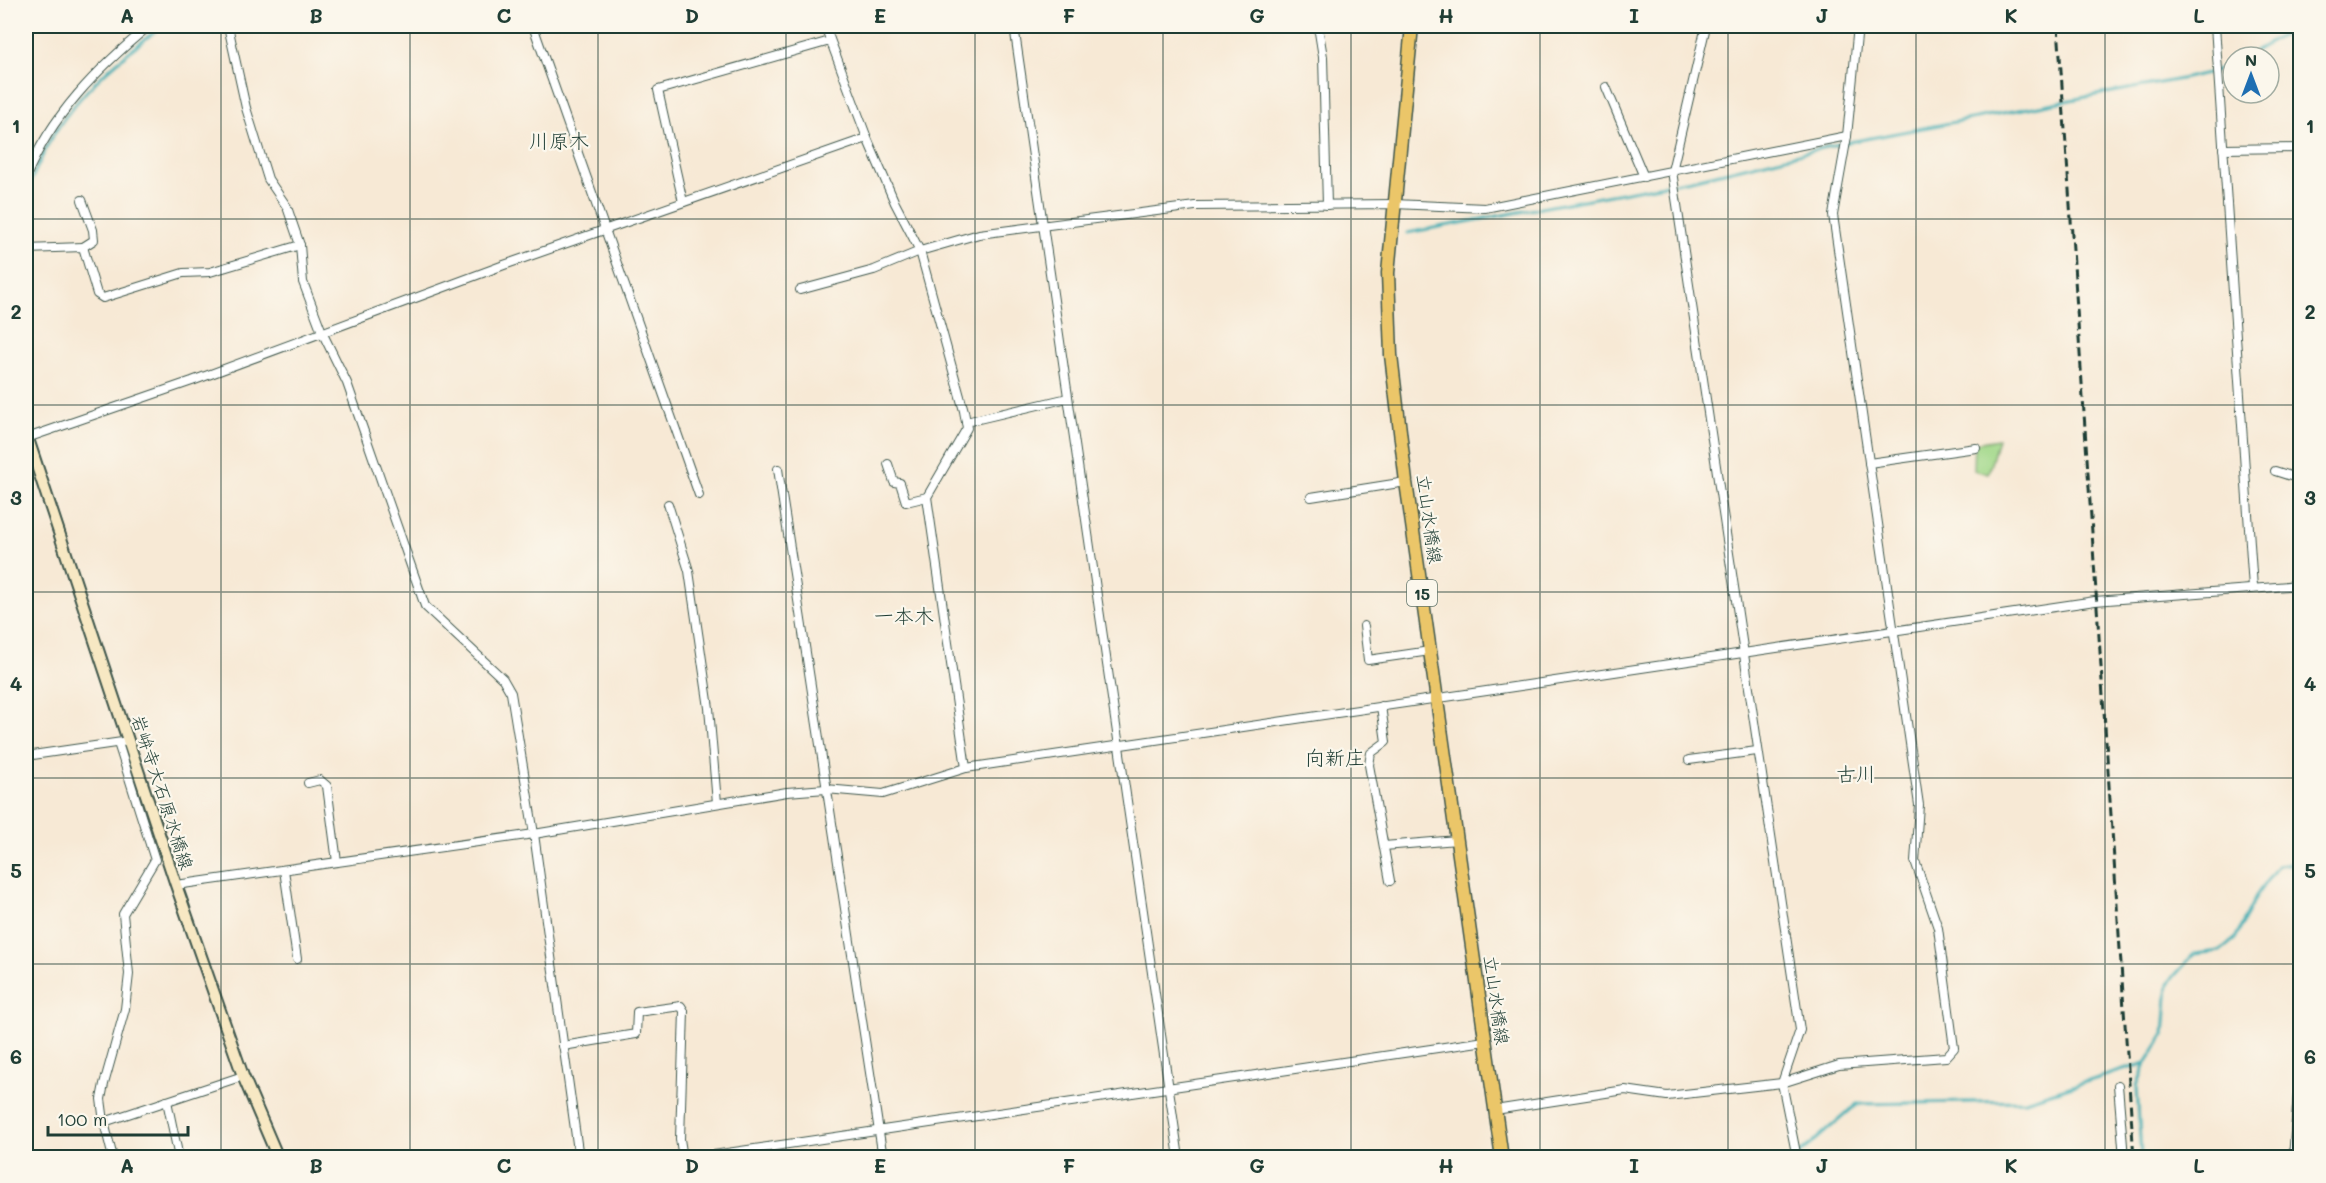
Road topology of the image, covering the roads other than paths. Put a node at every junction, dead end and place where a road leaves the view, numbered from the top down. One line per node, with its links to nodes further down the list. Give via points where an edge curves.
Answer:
1 (149, 26): 18 (street, via 85,85 42,141)
2 (228, 26): 26 (street, via 267,179 287,207)
3 (533, 26): 25 (street)
4 (825, 26): 11 (street)
5 (1014, 26): 24 (street)
6 (1318, 26): 23 (street, via 1323,57)
7 (1412, 26): 22 (main road, 立山水橋線 / 15)
8 (1706, 26): 17 (street)
9 (1858, 26): 13 (street)
10 (2216, 26): 16 (street)
11 (830, 41): 14 (street); 21 (street, via 658,90)
12 (1605, 87): 19 (street)
13 (1847, 136): 17 (street); 36 (street, via 1833,215)
14 (867, 138): 21 (street); 29 (street)
15 (2301, 148): 16 (street)
16 (2223, 149): 47 (street)
17 (1672, 171): 19 (street); 51 (street)
18 (26, 177)
19 (1644, 177): 22 (street, via 1485,208)
20 (82, 200): 27 (street, via 94,240)
21 (683, 202): 25 (street)
22 (1394, 204): 23 (street); 41 (main road, 立山水橋線 / 15, via 1388,308)
23 (1328, 205): 24 (street, via 1195,206)
24 (1043, 224): 29 (street, via 978,234); 32 (street)
25 (606, 229): 31 (street); 42 (street)
26 (300, 245): 27 (street, via 210,272 183,273 103,298 97,294); 31 (street, via 303,282)
27 (83, 247): 28 (street)
28 (26, 249)
29 (920, 251): 30 (street, via 874,270); 33 (street)
30 (800, 290)
31 (322, 332): 34 (street, via 192,381); 63 (street, via 347,383 425,606 503,679 511,693)
32 (1068, 398): 33 (street); 55 (street)
33 (966, 422): 43 (street, via 968,428)
34 (26, 435): 54 (main road, 岩峅寺大石原水橋線)
35 (1976, 448): 36 (street)
36 (1869, 463): 49 (street)
37 (888, 464): 43 (street, via 906,502)
38 (778, 469): 61 (street)
39 (2275, 471): 40 (street)
40 (2301, 479)
41 (1406, 483): 44 (street); 50 (main road, 立山水橋線 / 15)
42 (699, 495)
43 (927, 497): 59 (street)
44 (1311, 497)
45 (668, 504): 62 (street, via 689,572 709,708)
46 (2301, 585): 47 (street)
47 (2253, 588): 49 (street, via 2095,601)
48 (1364, 626): 50 (street, via 1368,660)
49 (1894, 631): 51 (street); 75 (street, via 1919,805 1915,861 1938,928 1954,1047 1946,1057 1839,1065)
50 (1431, 651): 52 (main road, 立山水橋線 / 15)
51 (1742, 652): 52 (street); 56 (street)
52 (1437, 697): 53 (street); 64 (main road, 立山水橋線 / 15)
53 (1381, 706): 55 (street); 65 (street, via 1386,742 1371,753 1369,765)
54 (123, 742): 57 (street); 69 (main road, 岩峅寺大石原水橋線); 80 (street, via 155,860 123,914 129,974 125,1010 101,1099)
55 (1118, 747): 59 (street); 77 (street)
56 (1757, 751): 58 (street); 75 (street, via 1800,1030)
57 (26, 756)
58 (1689, 760)
59 (966, 768): 61 (street, via 883,794)
60 (308, 783): 66 (street, via 320,780 327,786)
61 (826, 789): 62 (street); 81 (street)
62 (717, 803): 63 (street)
63 (534, 834): 66 (street); 72 (street)
64 (1457, 840): 65 (street); 71 (main road, 立山水橋線 / 15)
65 (1384, 846): 68 (street)
66 (337, 862): 67 (street)
67 (284, 870): 69 (street); 70 (street)
68 (1390, 881)
69 (176, 885): 74 (main road, 岩峅寺大石原水橋線)
70 (297, 959)
71 (1485, 1041): 77 (street); 79 (main road, 立山水橋線 / 15)
72 (563, 1046): 87 (street); 88 (street, via 636,1034 637,1012 681,1006)
73 (2301, 1066): 82 (street)
74 (243, 1076): 78 (street); 86 (main road, 岩峅寺大石原水橋線)
75 (1782, 1083): 79 (street, via 1666,1096 1625,1090); 93 (street)
76 (2118, 1085): 94 (street)
77 (1168, 1089): 81 (street); 91 (street)
78 (167, 1101): 80 (street); 85 (street)
79 (1495, 1110): 92 (main road, 立山水橋線 / 15)
80 (104, 1122): 84 (street)
81 (879, 1131): 83 (street); 90 (street)
82 (2298, 1141): 95 (street)
83 (722, 1156): 89 (street)
84 (113, 1158)
85 (179, 1158)
86 (278, 1158)
87 (579, 1158)
88 (682, 1158)
89 (693, 1158)
90 (883, 1158)
91 (1179, 1158)
92 (1502, 1158)
93 (1797, 1158)
94 (2124, 1158)
95 (2293, 1158)

